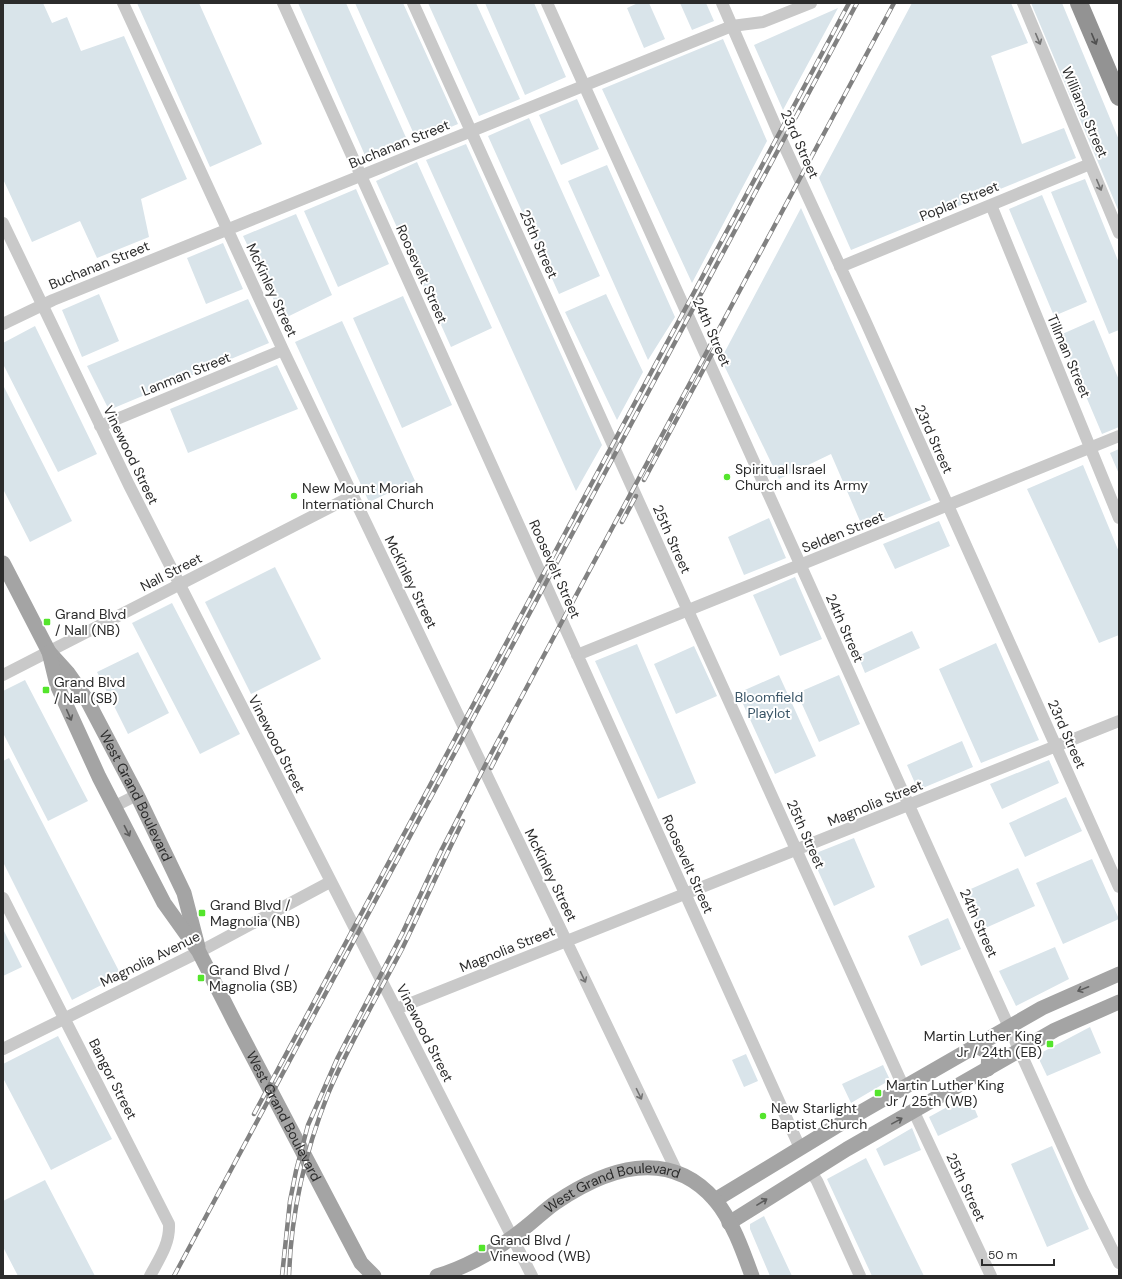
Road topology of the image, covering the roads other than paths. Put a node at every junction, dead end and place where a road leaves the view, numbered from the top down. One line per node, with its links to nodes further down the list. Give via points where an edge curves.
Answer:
1 (123, 3): 17 (street, McKinley Street)
2 (283, 3): 14 (street, Roosevelt Street)
3 (413, 3): 12 (street, 25th Street)
4 (547, 3): 10 (street, 24th Street)
5 (722, 3): 9 (street, 23rd Street)
6 (810, 3): 9 (street, Buchanan Street, via 763,22)
7 (1023, 3): 13 (street, Williams Street, one-way to 13)
8 (1079, 3): 11 (highway, one-way to 11)
9 (732, 26): 10 (street, Buchanan Street); 19 (street, 23rd Street)
10 (584, 85): 12 (street, Buchanan Street); 30 (street, 24th Street)
11 (1119, 98)
12 (471, 131): 14 (street, Buchanan Street); 32 (street, 25th Street)
13 (1090, 164): 15 (street, Poplar Street); 18 (street, Williams Street, one-way to 18)
14 (361, 175): 17 (street, Buchanan Street); 34 (street, Roosevelt Street)
15 (991, 205): 19 (street, Poplar Street); 25 (street, Tillman Street)
16 (3, 223): 20 (street, Vinewood Street)
17 (227, 229): 20 (street, Buchanan Street); 22 (street, McKinley Street)
18 (1119, 233)
19 (840, 267): 27 (street, 23rd Street)
20 (41, 304): 21 (street, Buchanan Street); 23 (street, Vinewood Street)
21 (3, 324)
22 (283, 350): 23 (street, Lanman Street); 26 (street, McKinley Street)
23 (100, 426): 31 (street, Vinewood Street)
24 (1119, 436): 25 (street, Selden Street)
25 (1091, 448): 27 (street, Selden Street); 28 (street, Tillman Street)
26 (352, 496): 31 (street, Nall Street); 46 (street, McKinley Street)
27 (948, 506): 30 (street, Selden Street); 37 (street, 23rd Street)
28 (1119, 518)
29 (3, 563): 33 (main road, West Grand Boulevard)
30 (801, 565): 32 (street, Selden Street); 39 (street, 24th Street)
31 (179, 584): 33 (street, Nall Street); 42 (street, Vinewood Street)
32 (688, 610): 34 (street, Selden Street); 41 (street, 25th Street)
33 (49, 652): 35 (street, Nall Street); 38 (main road, West Grand Boulevard, via 87,700); 40 (main road, West Grand Boulevard, one-way to 40, via 57,686 70,718)
34 (577, 655): 44 (street, Roosevelt Street)
35 (3, 675)
36 (1119, 721): 37 (street, Magnolia Street)
37 (1056, 746): 39 (street, Magnolia Street); 43 (street, 23rd Street)
38 (136, 795): 40 (street); 47 (main road, West Grand Boulevard, via 184,892)
39 (909, 805): 41 (street, Magnolia Street); 53 (street, 24th Street)
40 (115, 806): 47 (main road, West Grand Boulevard, one-way to 47, via 164,903)
41 (796, 850): 44 (street, Magnolia Street); 59 (street, 25th Street)
42 (330, 882): 47 (street, Magnolia Avenue); 51 (street, Vinewood Street)
43 (1119, 887)
44 (686, 894): 46 (street, Magnolia Street); 64 (street, Roosevelt Street)
45 (3, 898): 52 (street, Bangor Street)
46 (566, 942): 51 (street, Magnolia Street); 66 (street, McKinley Street, one-way to 66)
47 (199, 952): 52 (street, Magnolia Avenue); 72 (main road, West Grand Boulevard, via 342,1228 361,1263)
48 (1119, 974): 50 (main road, one-way to 50)
49 (1119, 1002): 54 (main road)
50 (1042, 1008): 53 (main road); 54 (main road, via 1042,1021)
51 (396, 1009): 70 (street, Vinewood Street)
52 (65, 1018): 56 (street, Magnolia Avenue); 73 (street, Bangor Street, via 169,1224 167,1245)
53 (1009, 1026): 55 (main road); 57 (street, 24th Street)
54 (1055, 1030): 57 (main road)
55 (976, 1045): 58 (main road, via 989,1053); 59 (main road)
56 (3, 1049)
57 (1020, 1050): 58 (main road); 71 (street, 24th Street, via 1082,1189)
58 (988, 1069): 61 (main road)
59 (904, 1088): 60 (main road)
60 (868, 1108): 62 (main road); 63 (main road, via 868,1124)
61 (914, 1112): 63 (main road, one-way to 61); 78 (street, 25th Street)
62 (835, 1127): 64 (main road); 65 (main road, via 847,1135)
63 (880, 1130): 65 (main road)
64 (800, 1148): 68 (main road)
65 (847, 1150): 67 (main road)
66 (677, 1172): 68 (main road, West Grand Boulevard, via 698,1184); 70 (main road, West Grand Boulevard, via 648,1167 605,1175 555,1203)
67 (811, 1172): 69 (main road, one-way to 67); 77 (street)
68 (715, 1200): 69 (main road, West Grand Boulevard)
69 (729, 1223): 76 (main road, West Grand Boulevard)
70 (512, 1237): 74 (main road, West Grand Boulevard, via 498,1248 464,1266); 75 (street, Vinewood Street)
71 (1119, 1264)
72 (371, 1275)
73 (150, 1276)
74 (437, 1276)
75 (532, 1276)
76 (752, 1276)
77 (860, 1276)
78 (991, 1276)

